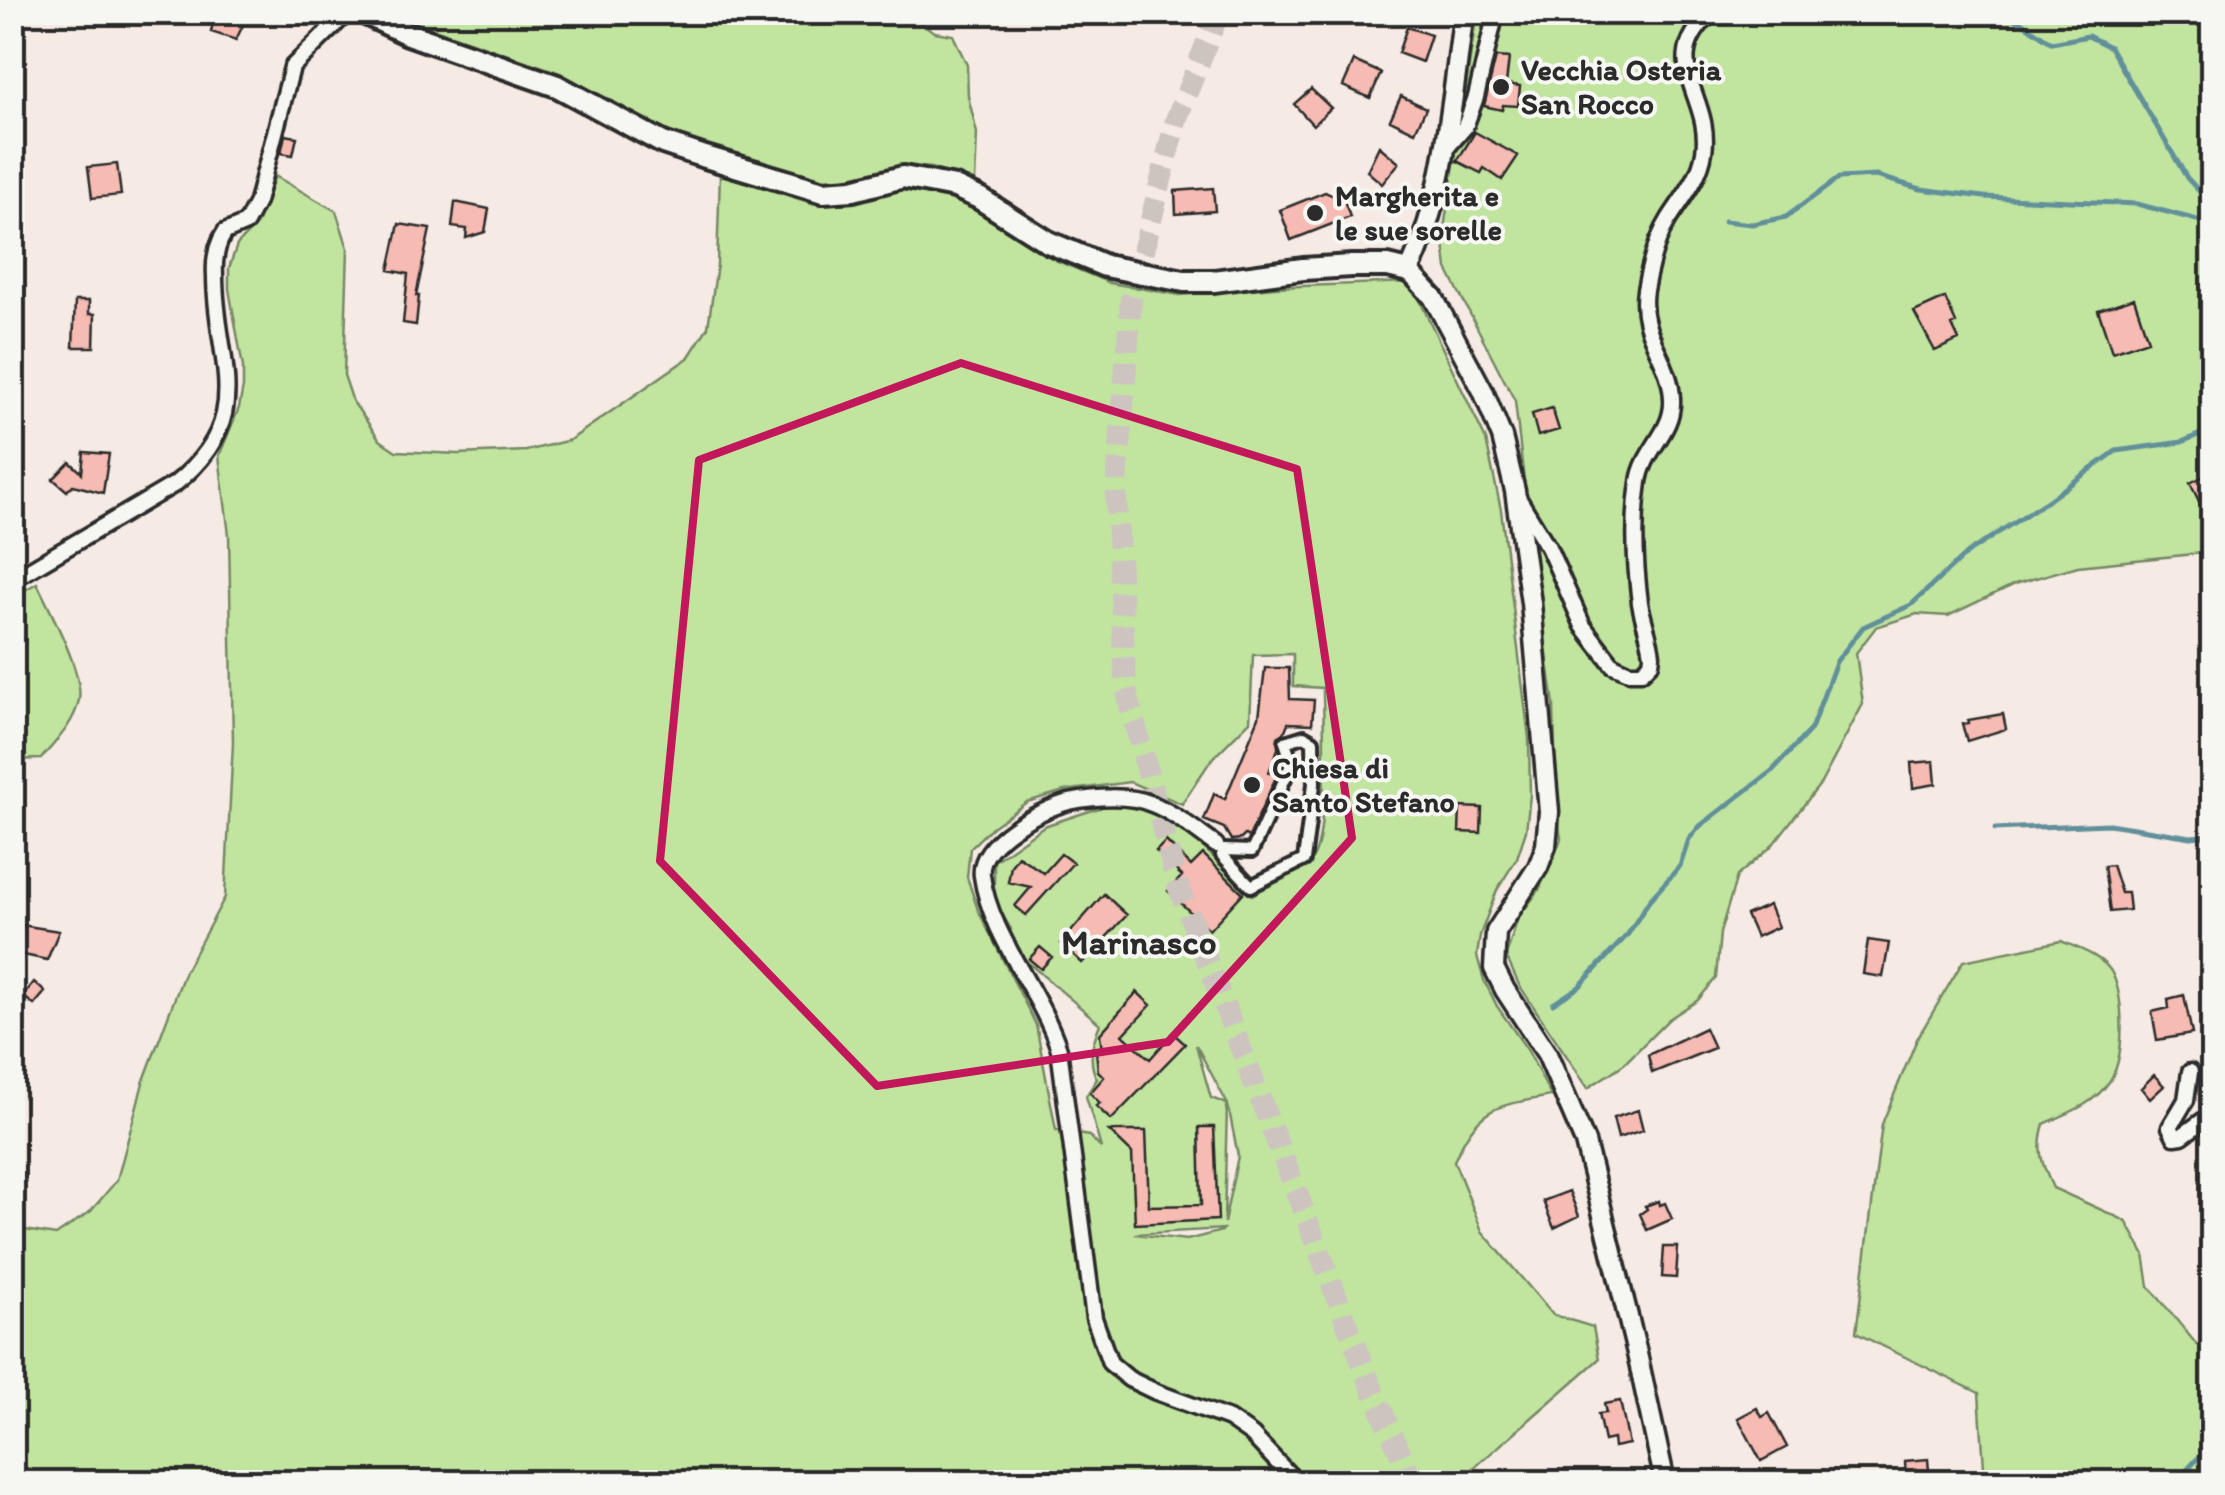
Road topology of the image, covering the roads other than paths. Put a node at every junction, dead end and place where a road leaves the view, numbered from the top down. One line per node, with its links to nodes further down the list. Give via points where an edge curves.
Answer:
1 (348, 12): 9 (street, via 292,67 257,202 246,223 225,232 217,250 215,297 228,385 221,428 176,484)
2 (362, 12): 7 (main road, via 558,86 663,143 822,192 902,177 955,188 1048,242 1105,266 1184,281 1352,266)
3 (1464, 12): 6 (street)
4 (1496, 12): 6 (street, via 1465,127)
5 (1713, 12): 8 (street, via 1698,26 1685,60 1704,152 1661,235 1644,292 1648,337 1668,376 1672,401 1639,478 1640,604 1652,655 1642,672 1612,665 1590,635)
6 (1444, 152): 7 (street)
7 (1409, 270): 8 (street, via 1433,297 1483,390)
8 (1514, 491): 14 (street, via 1549,812 1542,856 1496,932 1493,960 1504,990 1557,1073 1585,1142)
9 (12, 580)
10 (1219, 850): 10 (street, via 1251,886 1304,860 1313,740 1285,742 1292,764 1252,852); 13 (street, via 1152,803 1068,802 1004,835 981,871 994,916 1059,1049 1094,1318 1110,1363 1156,1392 1229,1419)
11 (2190, 1072): 12 (street, via 2171,1133 2182,1136)
12 (2212, 1114)
13 (1296, 1482)
14 (1664, 1482)

